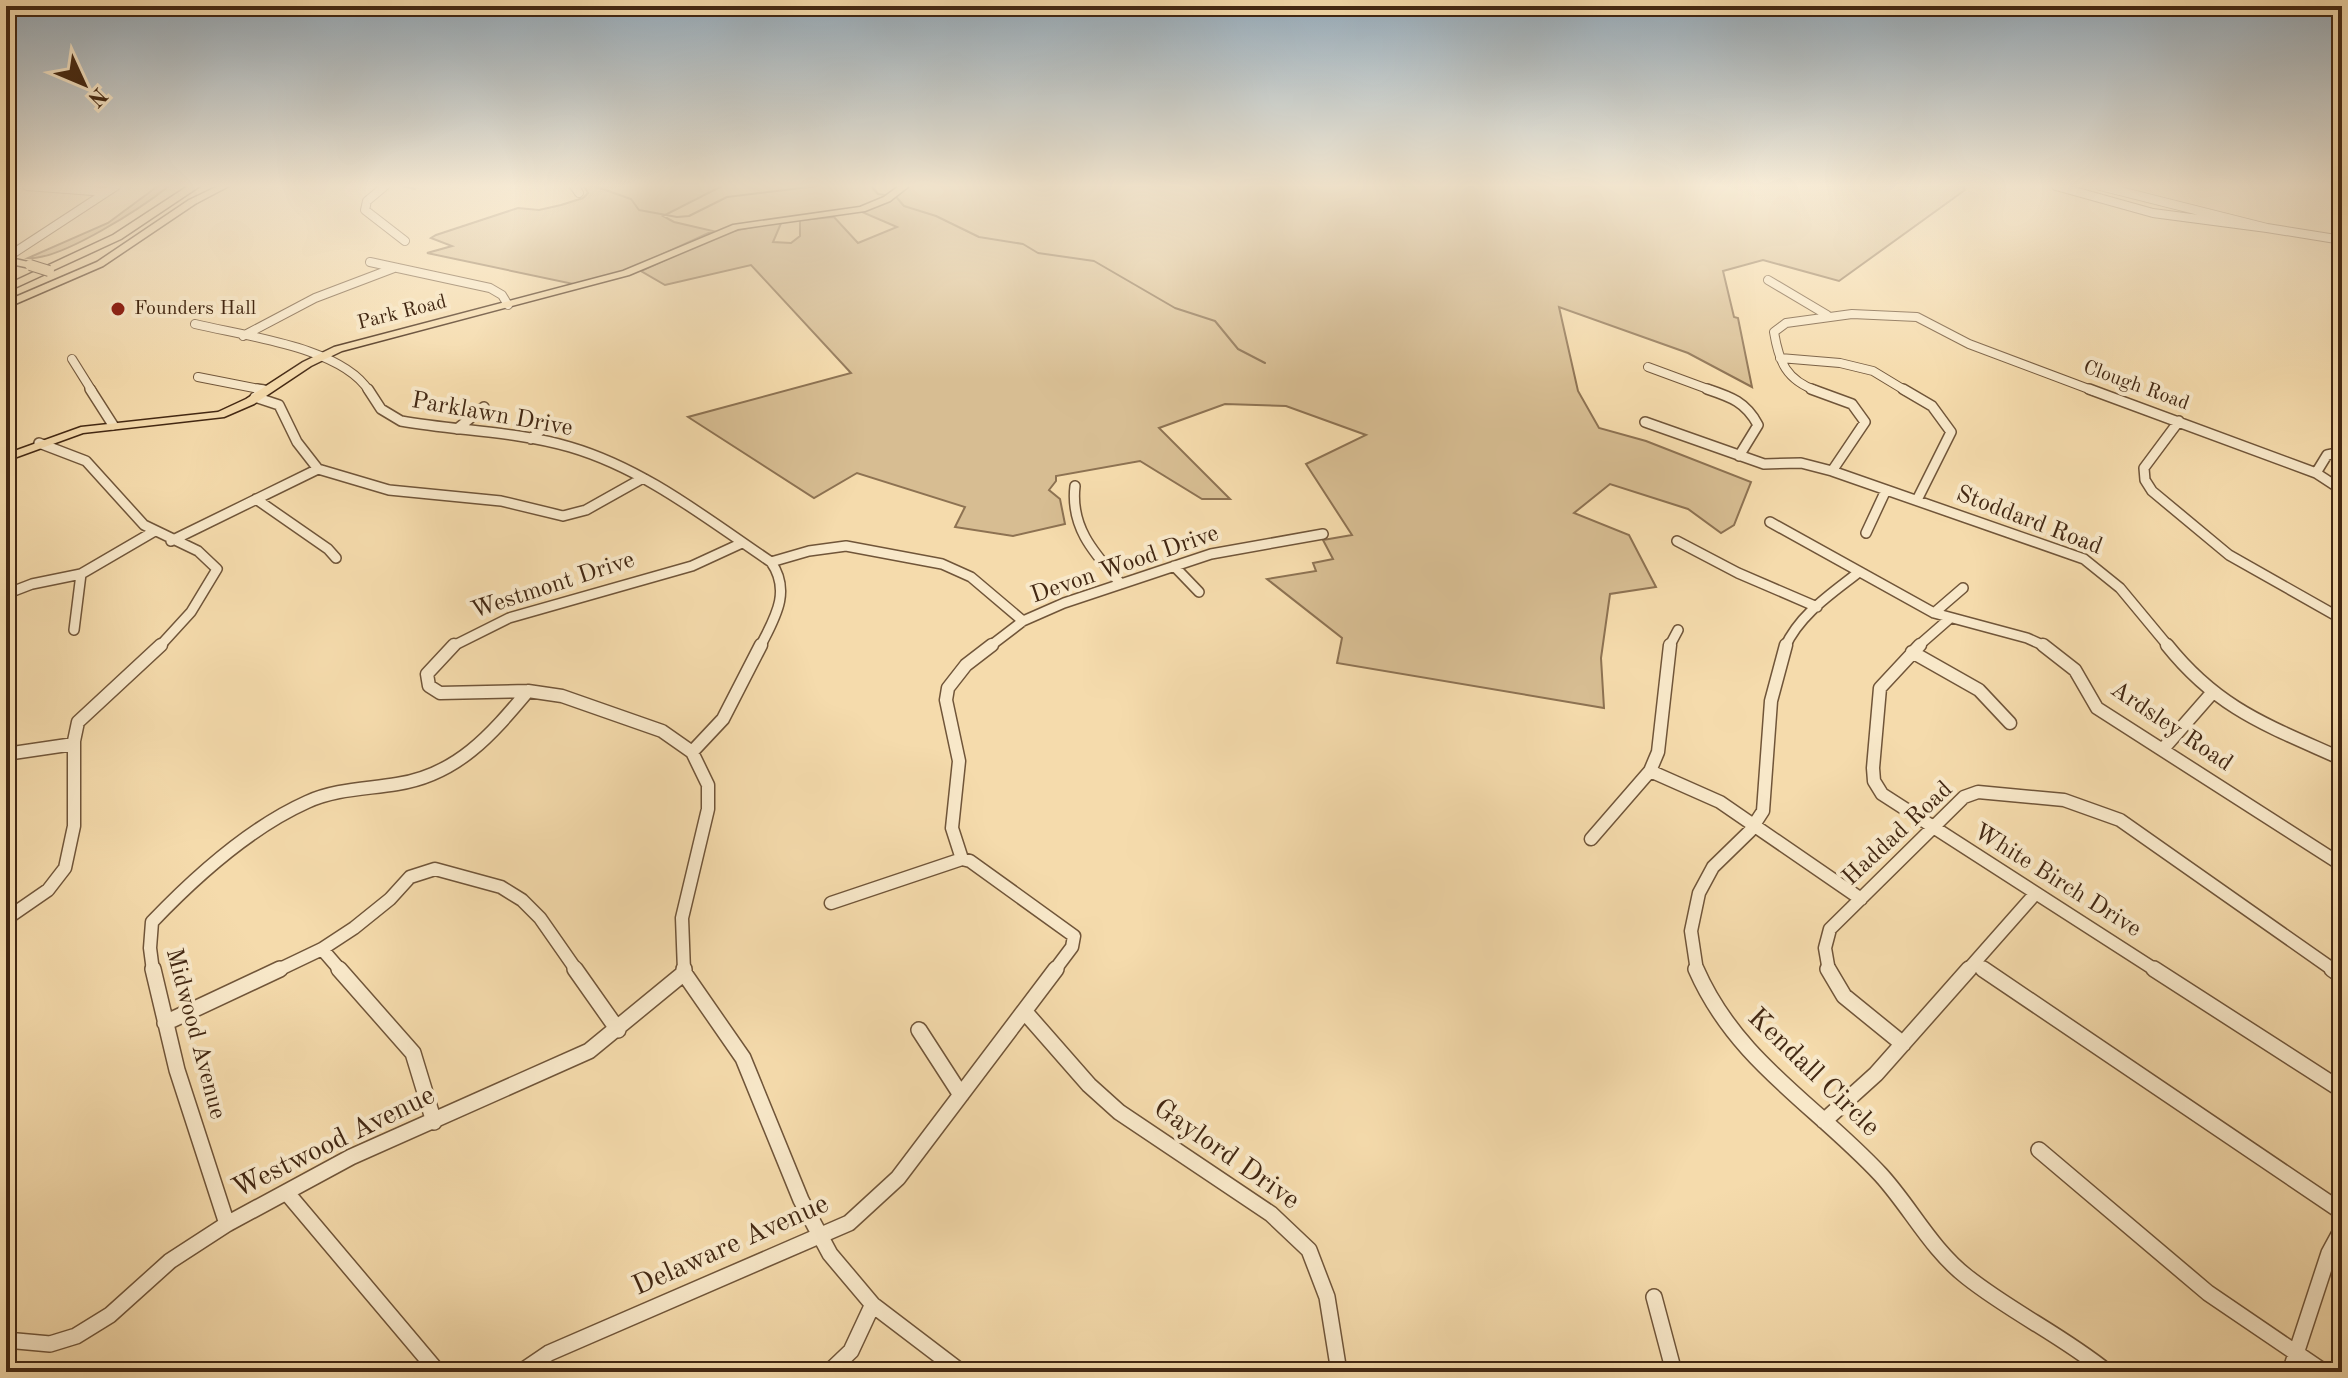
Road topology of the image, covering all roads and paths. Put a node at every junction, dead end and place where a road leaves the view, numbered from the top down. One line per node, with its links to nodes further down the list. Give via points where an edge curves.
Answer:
1 (72, 250): 9 (highway)
2 (89, 250): 11 (highway)
3 (122, 250): 8 (main road)
4 (680, 250): 13 (main road, Park Road, via 626,273)
5 (6, 259): 8 (main road, bridge)
6 (370, 262): 7 (street)
7 (394, 268): 13 (street, via 490,288); 16 (street, via 315,298)
8 (71, 278): 12 (main road)
9 (6, 279)
10 (1768, 280): 14 (street)
11 (6, 289)
12 (6, 305)
13 (508, 305): 17 (main road, Park Road)
14 (1827, 315): 18 (street, via 1778,327 1774,332); 24 (street, Clough Road, via 1917,317 1969,344)
15 (195, 324): 16 (street, Parklawn Drive)
16 (243, 336): 17 (street, Parklawn Drive)
17 (319, 356): 22 (main road, Park Road); 28 (street, Parklawn Drive, via 361,377 389,416)
18 (1780, 358): 36 (street, via 1794,381 1854,405 1863,415 1865,422); 44 (street, via 1860,367 1932,406 1951,432)
19 (72, 359): 27 (street)
20 (1648, 367): 32 (street, via 1750,409 1758,425)
21 (198, 377): 22 (street)
22 (259, 394): 27 (main road, Park Road, via 216,417); 35 (street, via 279,405)
23 (484, 407): 28 (street)
24 (2179, 421): 37 (street, Clough Road); 64 (street, via 2144,468 2152,491 2229,555)
25 (1645, 422): 32 (street, Stoddard Road)
26 (548, 424): 29 (street)
27 (113, 425): 30 (main road, Park Road)
28 (457, 429): 29 (street, Parklawn Drive)
29 (531, 439): 38 (street, Parklawn Drive, via 572,447)
30 (39, 443): 33 (main road, Park Road); 46 (street, via 86,461)
31 (2342, 452): 37 (street, via 2327,455)
32 (1739, 456): 36 (street, Stoddard Road)
33 (6, 458)
34 (6, 467): 42 (street)
35 (318, 469): 38 (street, via 389,490 501,501 563,516 586,510); 43 (street)
36 (1832, 471): 40 (street, Stoddard Road)
37 (2316, 473): 41 (street, Clough Road)
38 (643, 478): 51 (street, Parklawn Drive)
39 (1075, 486): 57 (street, via 1071,503 1077,528)
40 (1886, 490): 44 (street, Stoddard Road); 47 (street)
41 (2342, 490)
42 (6, 497)
43 (256, 499): 49 (street); 52 (street)
44 (1917, 500): 70 (street, Stoddard Road, via 2099,568)
45 (1770, 522): 55 (street, Ardsley Road)
46 (153, 532): 49 (street); 56 (street)
47 (1866, 533)
48 (1323, 534): 54 (street, Devon Wood Drive, via 1239,547)
49 (171, 541): 72 (street, via 215,563 217,569 156,653 82,716 74,727)
50 (1677, 541): 61 (street)
51 (742, 543): 53 (street, Parklawn Drive); 69 (street, Westmont Drive, via 696,565 506,619 454,644 426,673 427,684 444,695)
52 (336, 558)
53 (771, 562): 65 (street, via 846,546 942,564 971,577); 74 (street, via 781,578 779,610 723,719)
54 (1174, 566): 57 (street, Devon Wood Drive); 59 (street)
55 (1859, 572): 61 (street); 62 (street, Ardsley Road)
56 (81, 574): 60 (street); 66 (street)
57 (1121, 584): 65 (street, Devon Wood Drive)
58 (1963, 588): 62 (street)
59 (1199, 592)
60 (6, 594)
61 (1817, 607): 78 (street, via 1789,638 1780,663 1762,814)
62 (1934, 613): 63 (street, Ardsley Road)
63 (1949, 619): 68 (street, White Birch Drive); 73 (street, Ardsley Road, via 2049,648 2075,670 2097,708)
64 (2342, 619)
65 (1023, 621): 81 (street, Devon Wood Drive, via 966,665 948,688 959,761 952,828)
66 (74, 630)
67 (1678, 630): 77 (street, via 1670,641 1658,752)
68 (1912, 652): 71 (street, via 1979,690); 79 (street, White Birch Drive, via 1880,688 1874,781 1882,794)
69 (528, 691): 74 (street, Westmont Drive, via 562,696 636,721); 92 (street, Midwood Avenue, via 476,751 456,764 416,781 335,792 296,807 161,912 148,935)
70 (2212, 693): 73 (street); 76 (street, Stoddard Road)
71 (2010, 723)
72 (74, 744): 75 (street); 86 (street, via 69,859 48,890)
73 (2163, 749): 82 (street, Ardsley Road)
74 (692, 752): 89 (street, via 708,785 708,809 682,918)
75 (6, 754)
76 (2342, 759)
77 (1650, 771): 78 (street); 80 (street)
78 (1755, 824): 84 (street); 98 (street, Kendall Circle, via 1719,860 1696,900 1691,959 1708,997 1744,1048)
79 (1932, 827): 83 (street, White Birch Drive); 84 (street, Haddad Road); 90 (street, Haddad Road, via 1964,797 1978,792 2064,800 2096,809 2152,842)
80 (1591, 839)
81 (962, 859): 85 (street); 91 (street, Delaware Avenue, via 1074,936 1072,947)
82 (2342, 865)
83 (2035, 894): 88 (street); 96 (street, White Birch Drive)
84 (1861, 899): 95 (street, Haddad Road, via 1830,929 1823,944 1824,960 1845,997)
85 (831, 903)
86 (6, 919)
87 (322, 949): 92 (street); 93 (street, via 422,871 435,869 501,887 540,918); 99 (street, via 413,1053)
88 (1974, 963): 95 (street); 102 (street)
89 (684, 973): 93 (street, Westwood Avenue); 105 (street, via 742,1056)
90 (2342, 976)
91 (1025, 1012): 97 (street, Delaware Avenue); 114 (street, Gaylord Drive, via 1119,1112 1271,1214 1309,1250 1327,1297)
92 (165, 1023): 103 (street, Midwood Avenue)
93 (618, 1030): 99 (street, Westwood Avenue, via 589,1051)
94 (919, 1030): 97 (street)
95 (1903, 1044): 98 (street)
96 (2342, 1090)
97 (961, 1095): 105 (street, Delaware Avenue, via 883,1195 849,1223)
98 (1824, 1121): 116 (street, Kendall Circle, via 1879,1173 1941,1255)
99 (434, 1122): 101 (street, Westwood Avenue, via 351,1157)
100 (2039, 1150): 109 (street, via 2208,1293)
101 (287, 1193): 103 (street, Westwood Avenue); 110 (street)
102 (2342, 1212)
103 (227, 1224): 108 (street, Westwood Avenue, via 170,1261 110,1315 76,1336 50,1344)
104 (2342, 1229): 109 (street, via 2329,1253)
105 (818, 1237): 107 (street); 111 (street, Delaware Avenue, via 549,1353)
106 (1654, 1297): 115 (street)
107 (872, 1306): 112 (street, via 844,1364); 113 (street)
108 (6, 1340)
109 (2297, 1353): 117 (street); 118 (street)
110 (438, 1372)
111 (521, 1372)
112 (829, 1372)
113 (961, 1372)
114 (1339, 1372)
115 (1674, 1372)
116 (2107, 1372)
117 (2290, 1372)
118 (2324, 1372)

